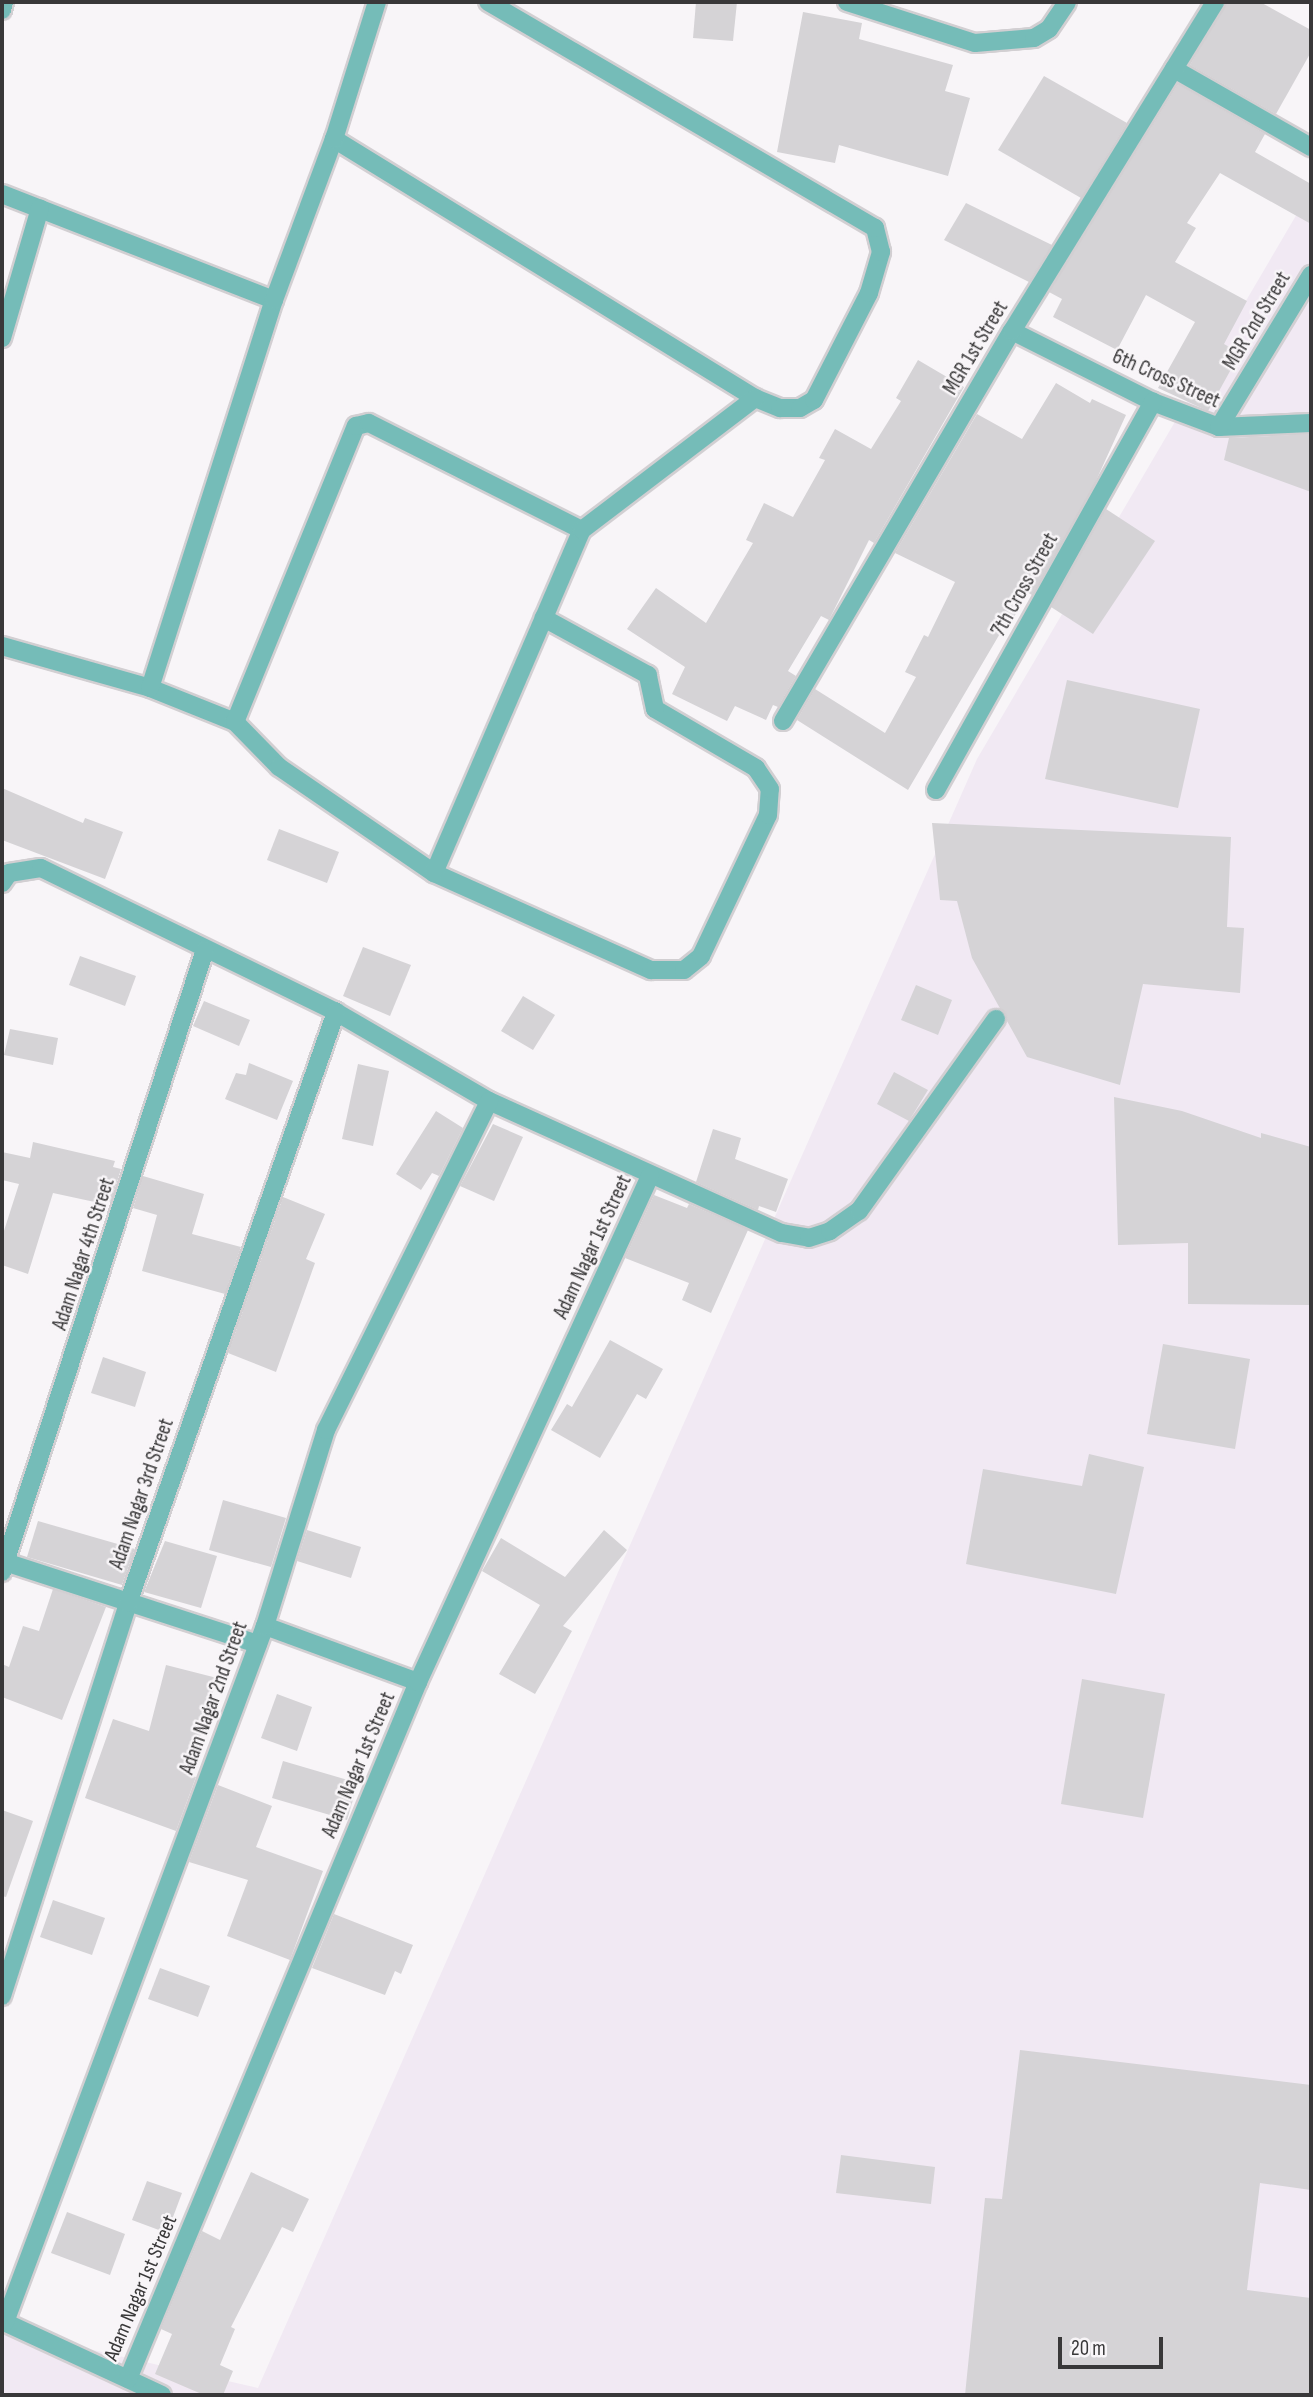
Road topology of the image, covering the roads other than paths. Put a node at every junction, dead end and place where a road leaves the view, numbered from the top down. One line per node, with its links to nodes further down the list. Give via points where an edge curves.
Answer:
1 (4, 2): 7 (street)
2 (377, 2): 9 (street)
3 (488, 2): 17 (street, via 875,228 881,252 869,293 814,400 800,408 780,408)
4 (847, 2): 5 (street, via 975,43 1034,38 1049,29)
5 (1067, 2)
6 (1215, 2): 8 (street, MGR 1st Street)
7 (2, 10)
8 (1174, 69): 10 (street); 15 (street, MGR 1st Street)
9 (334, 139): 14 (street); 17 (street)
10 (1311, 147)
11 (2, 194): 12 (street)
12 (40, 208): 14 (street); 16 (street)
13 (1311, 275): 20 (street, MGR 2nd Street)
14 (274, 300): 24 (street)
15 (1012, 331): 18 (street, 6th Cross Street); 25 (street, MGR 1st Street)
16 (2, 338)
17 (755, 398): 21 (street)
18 (1153, 402): 20 (street, 6th Cross Street); 27 (street, 7th Cross Street)
19 (1311, 423): 20 (street, 6th Cross Street)
20 (1219, 427)
21 (582, 530): 22 (street); 26 (street, via 369,423 356,426)
22 (544, 618): 28 (street); 28 (street, via 648,675 655,709 756,768 770,789 768,815 701,956 684,970 651,970)
23 (2, 646): 24 (street)
24 (150, 688): 26 (street)
25 (783, 721)
26 (235, 722): 28 (street, via 279,768)
27 (936, 790)
28 (434, 873)
29 (5, 878): 30 (street, via 41,868)
30 (205, 950): 31 (street); 35 (street, Adam Nagar 4th Street)
31 (337, 1012): 33 (street); 36 (street, Adam Nagar 3rd Street)
32 (996, 1019): 34 (street, via 859,1211 830,1231 809,1238 782,1233)
33 (489, 1101): 34 (street); 37 (street, Adam Nagar 2nd Street, via 326,1430)
34 (650, 1176): 39 (street, Adam Nagar 1st Street)
35 (3, 1565): 36 (street)
36 (128, 1603): 38 (street); 40 (street, Adam Nagar 3rd Street)
37 (265, 1626): 38 (street, Adam Nagar 2nd Street); 39 (street)
38 (258, 1644): 41 (street, Adam Nagar 2nd Street)
39 (418, 1682): 42 (street, Adam Nagar 1st Street)
40 (2, 1996)
41 (3, 2322): 42 (street)
42 (128, 2379): 43 (street)
43 (162, 2395)

